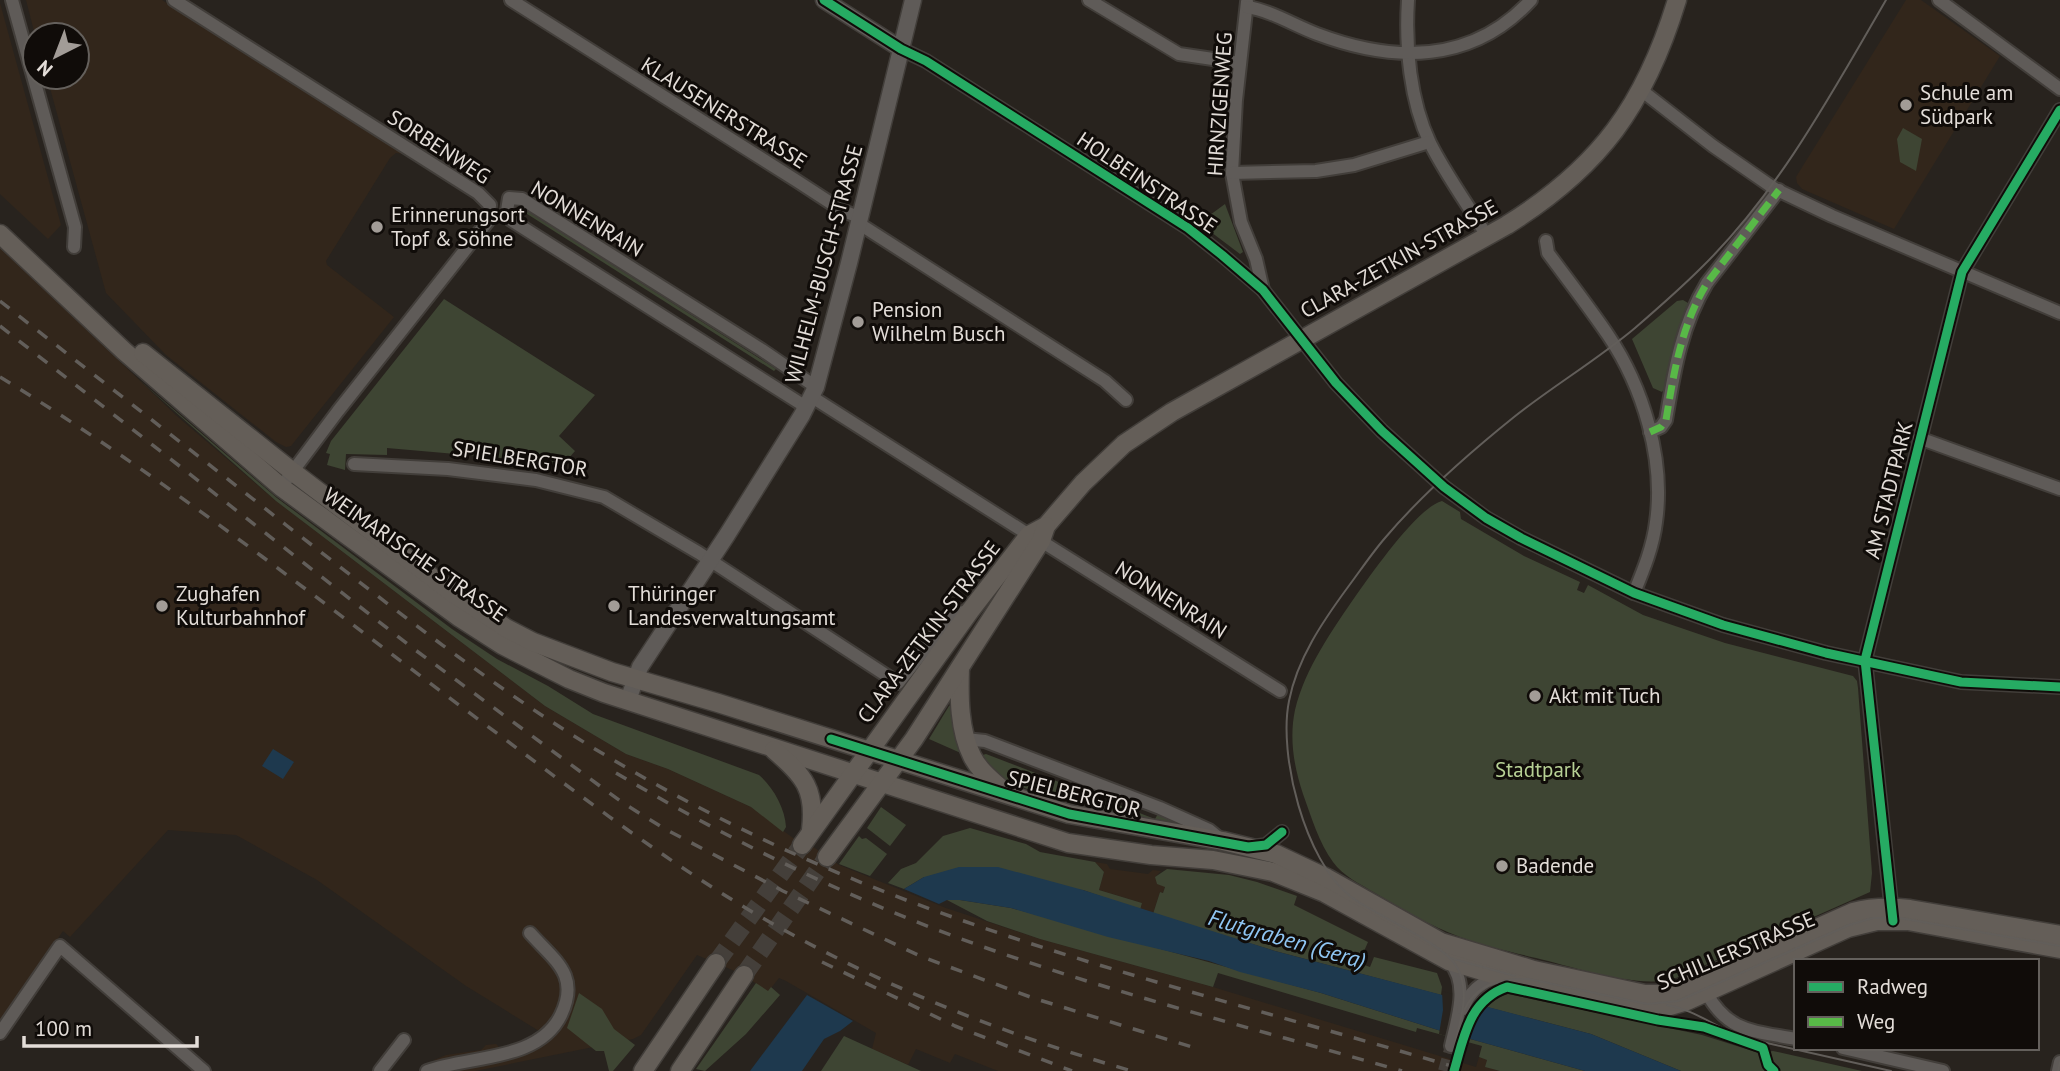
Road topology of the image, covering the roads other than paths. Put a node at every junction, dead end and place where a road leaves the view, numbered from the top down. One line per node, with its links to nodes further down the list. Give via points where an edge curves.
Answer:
1 (12, 0): 26 (street, via 75,228)
2 (174, 0): 36 (street, SORBENWEG, via 478,193 490,205 488,221)
3 (511, 0): 22 (street, KLAUSENERSTRASSE)
4 (824, 0): 12 (street)
5 (914, 0): 12 (street, WILHELM-BUSCH-STRASSE)
6 (1089, 0): 14 (street, via 1179,54)
7 (1408, 0): 13 (street)
8 (1531, 0): 13 (street, via 1496,32 1470,44)
9 (1677, 0): 16 (main road, CLARA-ZETKIN-STRASSE)
10 (1939, 0): 15 (street)
11 (1247, 4): 13 (street, via 1335,41); 14 (street, HIRNZIGENWEG)
12 (901, 49): 22 (street, WILHELM-BUSCH-STRASSE); 28 (street, HOLBEINSTRASSE, via 1188,228)
13 (1407, 53): 18 (street)
14 (1240, 63): 19 (street, HIRNZIGENWEG)
15 (2060, 89)
16 (1641, 90): 20 (street); 24 (main road, CLARA-ZETKIN-STRASSE, via 1613,136 1582,170 1544,202)
17 (2060, 110): 27 (street, AM STADTPARK)
18 (1430, 142): 19 (street, via 1354,165 1316,171); 24 (street)
19 (1232, 173): 28 (street, HIRNZIGENWEG, via 1241,222)
20 (1779, 190): 27 (street); 33 (street, via 1698,299 1675,360 1665,420 1661,428)
21 (0, 218): 36 (main road, WEIMARISCHE STRASSE, via 137,347)
22 (859, 220): 31 (street, WILHELM-BUSCH-STRASSE); 32 (street, KLAUSENERSTRASSE, via 1105,380)
23 (0, 234): 37 (main road, WEIMARISCHE STRASSE, via 124,351)
24 (1487, 236): 30 (main road, CLARA-ZETKIN-STRASSE)
25 (1546, 241): 33 (street, via 1548,253 1620,356)
26 (74, 247)
27 (1962, 272): 29 (street); 34 (street, AM STADTPARK)
28 (1263, 290): 30 (street, HOLBEINSTRASSE)
29 (2060, 313)
30 (1301, 340): 39 (main road, CLARA-ZETKIN-STRASSE, via 1124,444); 41 (street, HOLBEINSTRASSE, via 1349,397 1429,475 1486,518)
31 (811, 397): 31 (street, NONNENRAIN, via 762,350 522,199 509,198 511,220); 39 (street, NONNENRAIN); 40 (street, WILHELM-BUSCH-STRASSE)
32 (1126, 400)
33 (1650, 432): 41 (street, via 1657,520)
34 (1919, 438): 38 (street); 43 (street, AM STADTPARK)
35 (354, 464): 40 (street, SPIELBERGTOR, via 449,469 584,491 626,508)
36 (293, 472): 37 (street, SORBENWEG); 45 (main road, WEIMARISCHE STRASSE, via 506,628 562,655)
37 (281, 488): 48 (main road, WEIMARISCHE STRASSE, via 502,645 569,679)
38 (2060, 489)
39 (1039, 534): 42 (main road, CLARA-ZETKIN-STRASSE); 44 (main road, CLARA-ZETKIN-STRASSE); 47 (street, NONNENRAIN)
40 (710, 560): 42 (street, SPIELBERGTOR, via 898,683 953,614); 45 (street, WILHELM-BUSCH-STRASSE)
41 (1634, 593): 43 (street, HOLBEINSTRASSE, via 1723,625)
42 (970, 611): 51 (main road, CLARA-ZETKIN-STRASSE)
43 (1865, 660): 46 (street, HOLBEINSTRASSE, via 1961,682); 60 (street, AM STADTPARK)
44 (960, 665): 49 (main road); 52 (main road, CLARA-ZETKIN-STRASSE)
45 (635, 679): 48 (street, WILHELM-BUSCH-STRASSE); 51 (main road, WEIMARISCHE STRASSE)
46 (2060, 687)
47 (1280, 691)
48 (628, 700): 50 (main road, WEIMARISCHE STRASSE)
49 (965, 739): 55 (main road, via 972,758); 57 (street, SPIELBERGTOR, via 985,741 1160,808)
50 (768, 745): 53 (main road, WEIMARISCHE STRASSE); 53 (main road, CLARA-ZETKIN-STRASSE, via 807,783 812,800 806,839)
51 (869, 752): 52 (main road, SPIELBERGTOR); 53 (main road, CLARA-ZETKIN-STRASSE)
52 (898, 760): 54 (main road, CLARA-ZETKIN-STRASSE); 55 (main road, SPIELBERGTOR)
53 (854, 772): 54 (main road, WEIMARISCHE STRASSE)
54 (882, 781): 59 (main road, CLARA-ZETKIN-STRASSE); 65 (main road, SPIELBERGTOR, via 1068,843 1213,860 1281,874)
55 (1011, 797): 57 (main road, SPIELBERGTOR, via 1081,817)
56 (1282, 832): 58 (street, via 1266,845)
57 (1223, 841): 58 (main road, SPIELBERGTOR)
58 (1248, 847): 62 (main road, SPIELBERGTOR, via 1305,867)
59 (827, 857)
60 (1892, 914): 63 (main road, SCHILLERSTRASSE); 64 (main road, SCHILLERSTRASSE, via 1908,921); 68 (main road, SCHILLERSTRASSE, via 1853,912 1666,994 1645,994); 71 (main road, SCHILLERSTRASSE, via 1848,928)
61 (530, 933): 81 (street, via 568,982 569,997 553,1029 525,1047)
62 (1427, 934): 65 (main road); 66 (main road, SPIELBERGTOR)
63 (2060, 935)
64 (2060, 949)
65 (1449, 961): 66 (main road, SPIELBERGTOR); 72 (street)
66 (1475, 961): 68 (main road, SCHILLERSTRASSE); 70 (main road, SCHILLERSTRASSE)
67 (716, 963): 82 (main road)
68 (1534, 970): 70 (main road)
69 (744, 975): 83 (main road)
70 (1504, 976): 71 (main road, SCHILLERSTRASSE, via 1644,1009 1668,1007); 72 (street)
71 (1706, 992): 74 (street, via 1719,1014 1736,1025)
72 (1465, 994): 76 (street)
73 (0, 1032): 79 (street, via 60,946)
74 (1794, 1039)
75 (404, 1040): 80 (street)
76 (1451, 1046)
77 (1852, 1050): 84 (street)
78 (2060, 1062): 85 (street)
79 (204, 1071)
80 (380, 1071)
81 (427, 1071)
82 (643, 1071)
83 (680, 1071)
84 (1943, 1071)
85 (2058, 1071)

